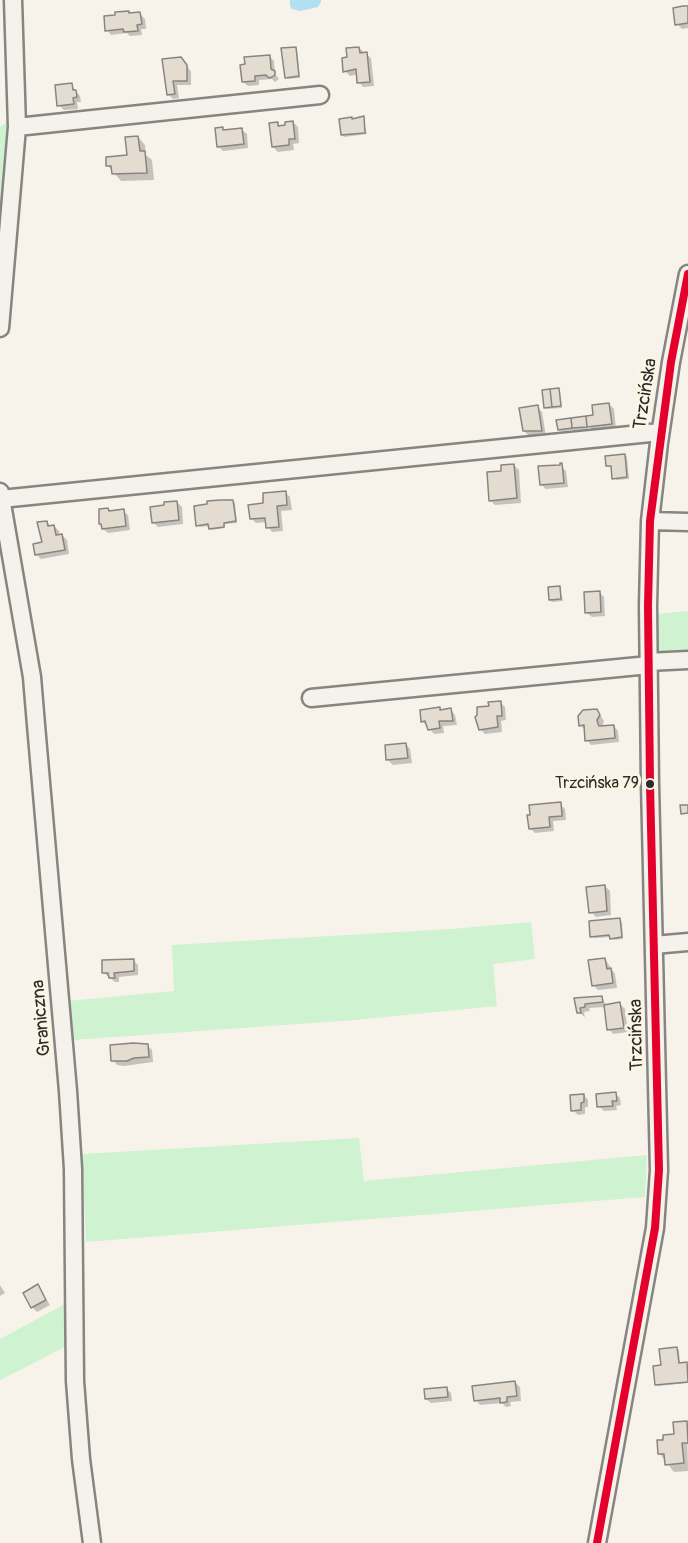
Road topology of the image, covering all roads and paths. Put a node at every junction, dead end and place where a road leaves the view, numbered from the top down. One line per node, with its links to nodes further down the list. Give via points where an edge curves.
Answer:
1 (13, 0): 3 (street)
2 (320, 95): 3 (street)
3 (17, 127): 5 (street)
4 (688, 274): 6 (street, Trzcińska)
5 (0, 328)
6 (660, 432): 7 (street); 8 (street, Trzcińska)
7 (1, 495): 15 (street, Graniczna, via 32,677 68,1091 74,1180 75,1381)
8 (650, 521): 9 (street); 11 (street, Trzcińska)
9 (688, 522)
10 (688, 660): 11 (street)
11 (648, 664): 12 (street); 14 (street, Trzcińska)
12 (311, 698)
13 (688, 942): 14 (street)
14 (654, 945): 16 (street, Trzcińska, via 659,1170 654,1228)
15 (92, 1543)
16 (597, 1543)

